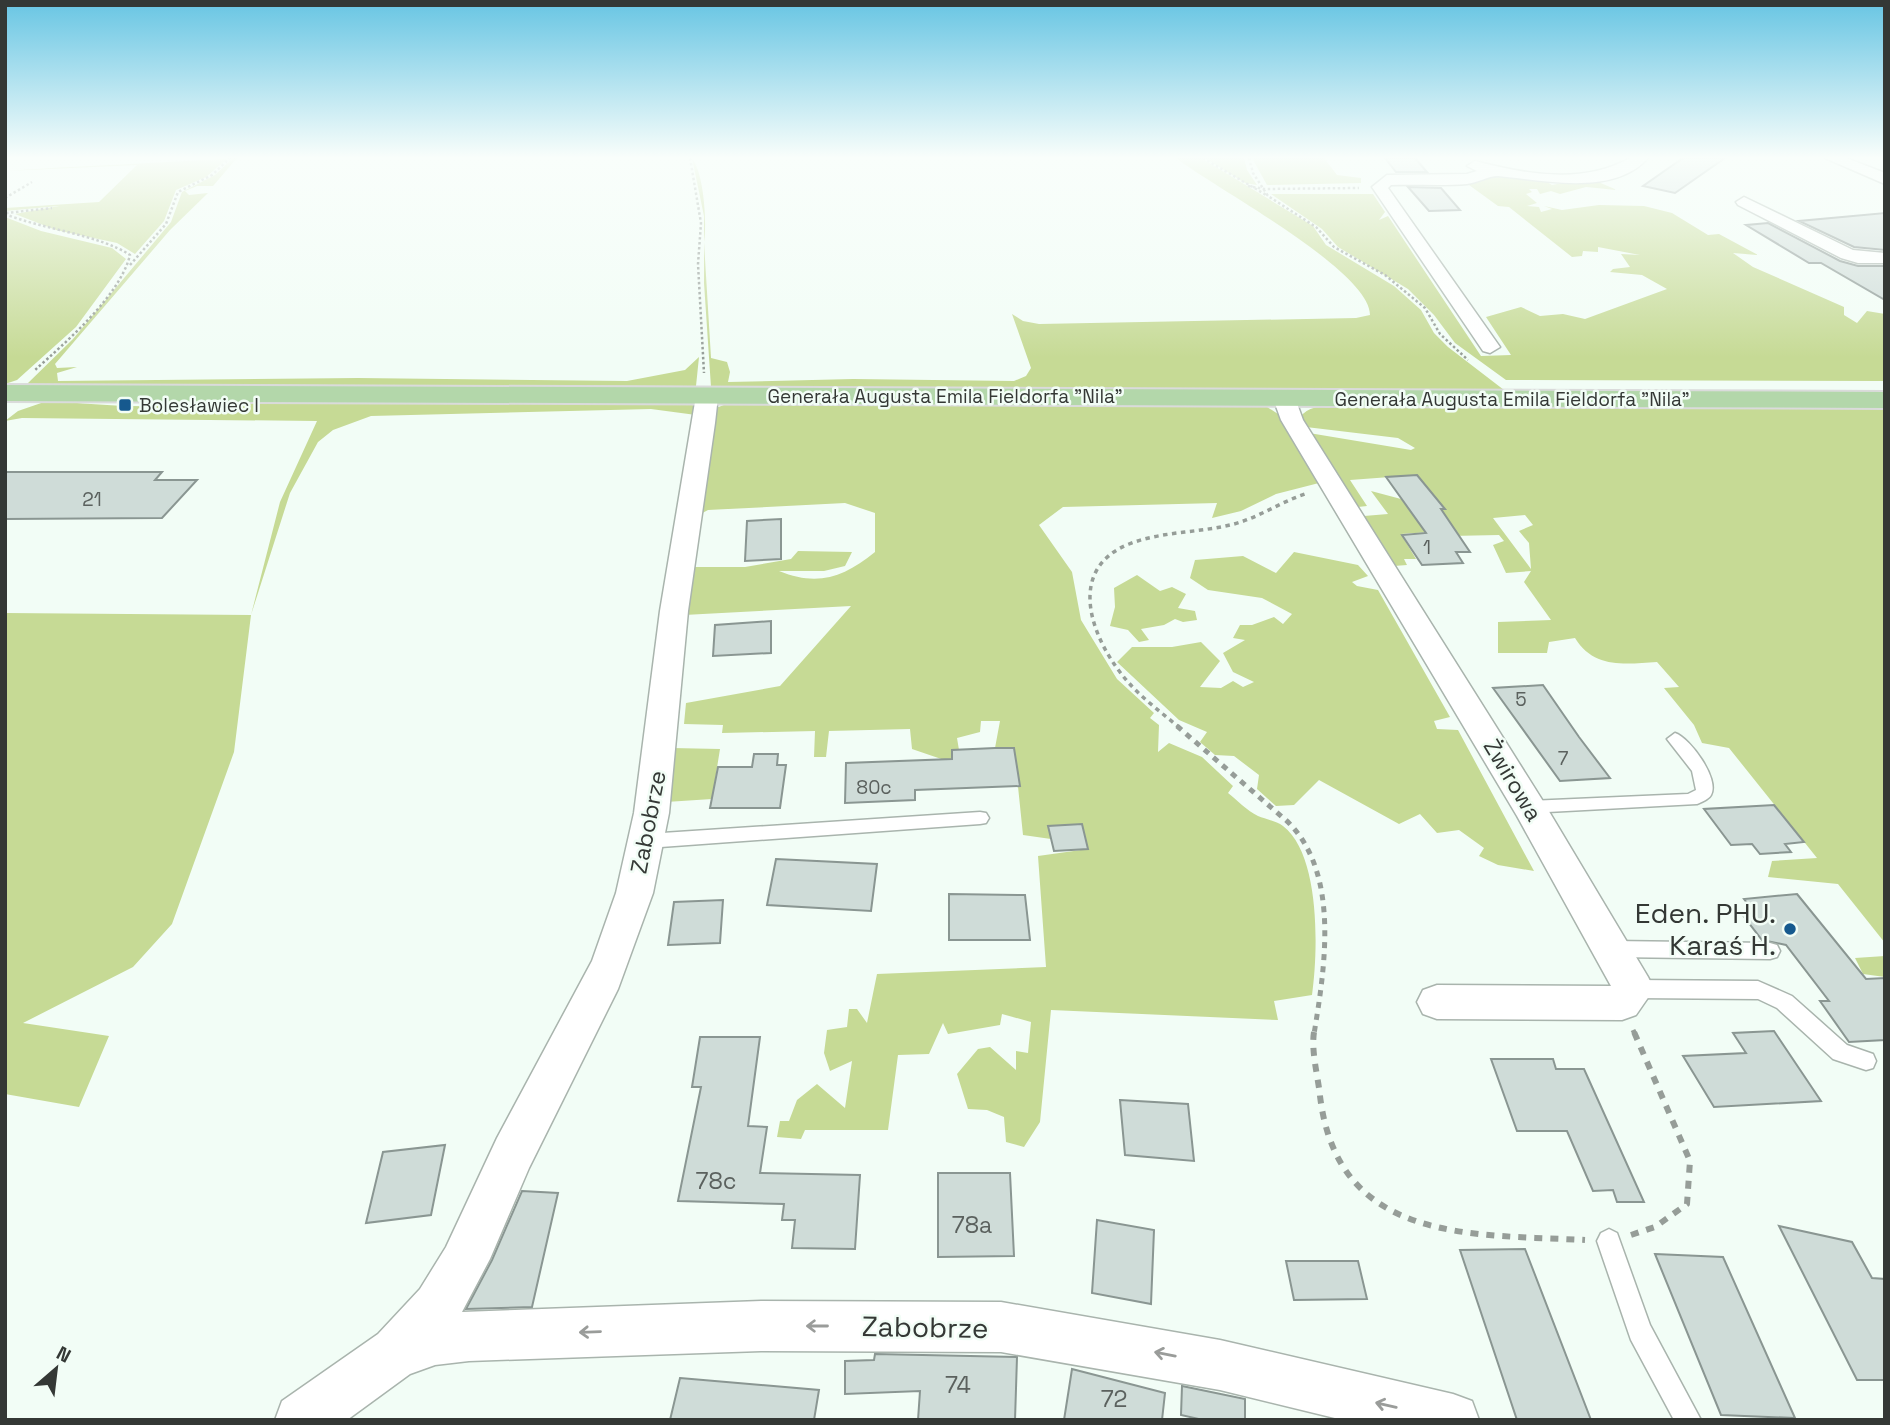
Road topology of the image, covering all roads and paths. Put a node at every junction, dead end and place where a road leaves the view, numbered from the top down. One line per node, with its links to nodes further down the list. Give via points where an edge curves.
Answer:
1 (32, 224): 8 (path, via 118,247 130,255)
2 (166, 224): 8 (path)
3 (701, 224): 12 (path, via 698,264)
4 (1313, 224): 10 (path, via 1326,241 1385,275 1425,308 1440,334)
5 (1406, 224): 9 (street)
6 (1786, 224): 7 (street, via 1858,258)
7 (1885, 258)
8 (129, 265): 11 (path, via 68,338)
9 (1490, 347)
10 (1476, 365)
11 (6, 393): 12 (main road, Generała Augusta Emila Fieldorfa "Nila")
12 (705, 396): 13 (main road, Generała Augusta Emila Fieldorfa "Nila"); 19 (street, Zabobrze)
13 (1284, 398): 14 (main road, Generała Augusta Emila Fieldorfa "Nila"); 15 (street, Żwirowa, via 1292,420)
14 (1885, 401)
15 (1336, 490): 17 (street, Żwirowa); 25 (path, via 1284,500 1233,525 1146,539 1115,552 1100,562 1087,588 1097,627 1128,682 1288,822 1314,857 1325,965 1313,1038 1322,1121 1345,1169 1382,1207 1453,1233)
16 (1675, 739): 17 (lane, via 1706,784 1704,793 1692,800)
17 (1530, 807): 20 (street, Żwirowa)
18 (980, 818): 19 (lane)
19 (647, 841): 26 (street, Zabobrze, via 622,934 468,1251 437,1308)
20 (1612, 949): 21 (lane); 22 (street, Żwirowa)
21 (1770, 951)
22 (1628, 996): 23 (street); 24 (lane, via 1771,993 1790,1004 1839,1052); 25 (path, via 1690,1161 1687,1204 1655,1227)
23 (1437, 1002)
24 (1866, 1061)
25 (1609, 1241): 29 (lane, via 1640,1331)
26 (391, 1356): 27 (street, Zabobrze); 28 (street, Zabobrze, one-way to 26, via 1220,1365 1002,1327 761,1326 469,1336 435,1340)
27 (301, 1420)
28 (1453, 1420)
29 (1688, 1420)

